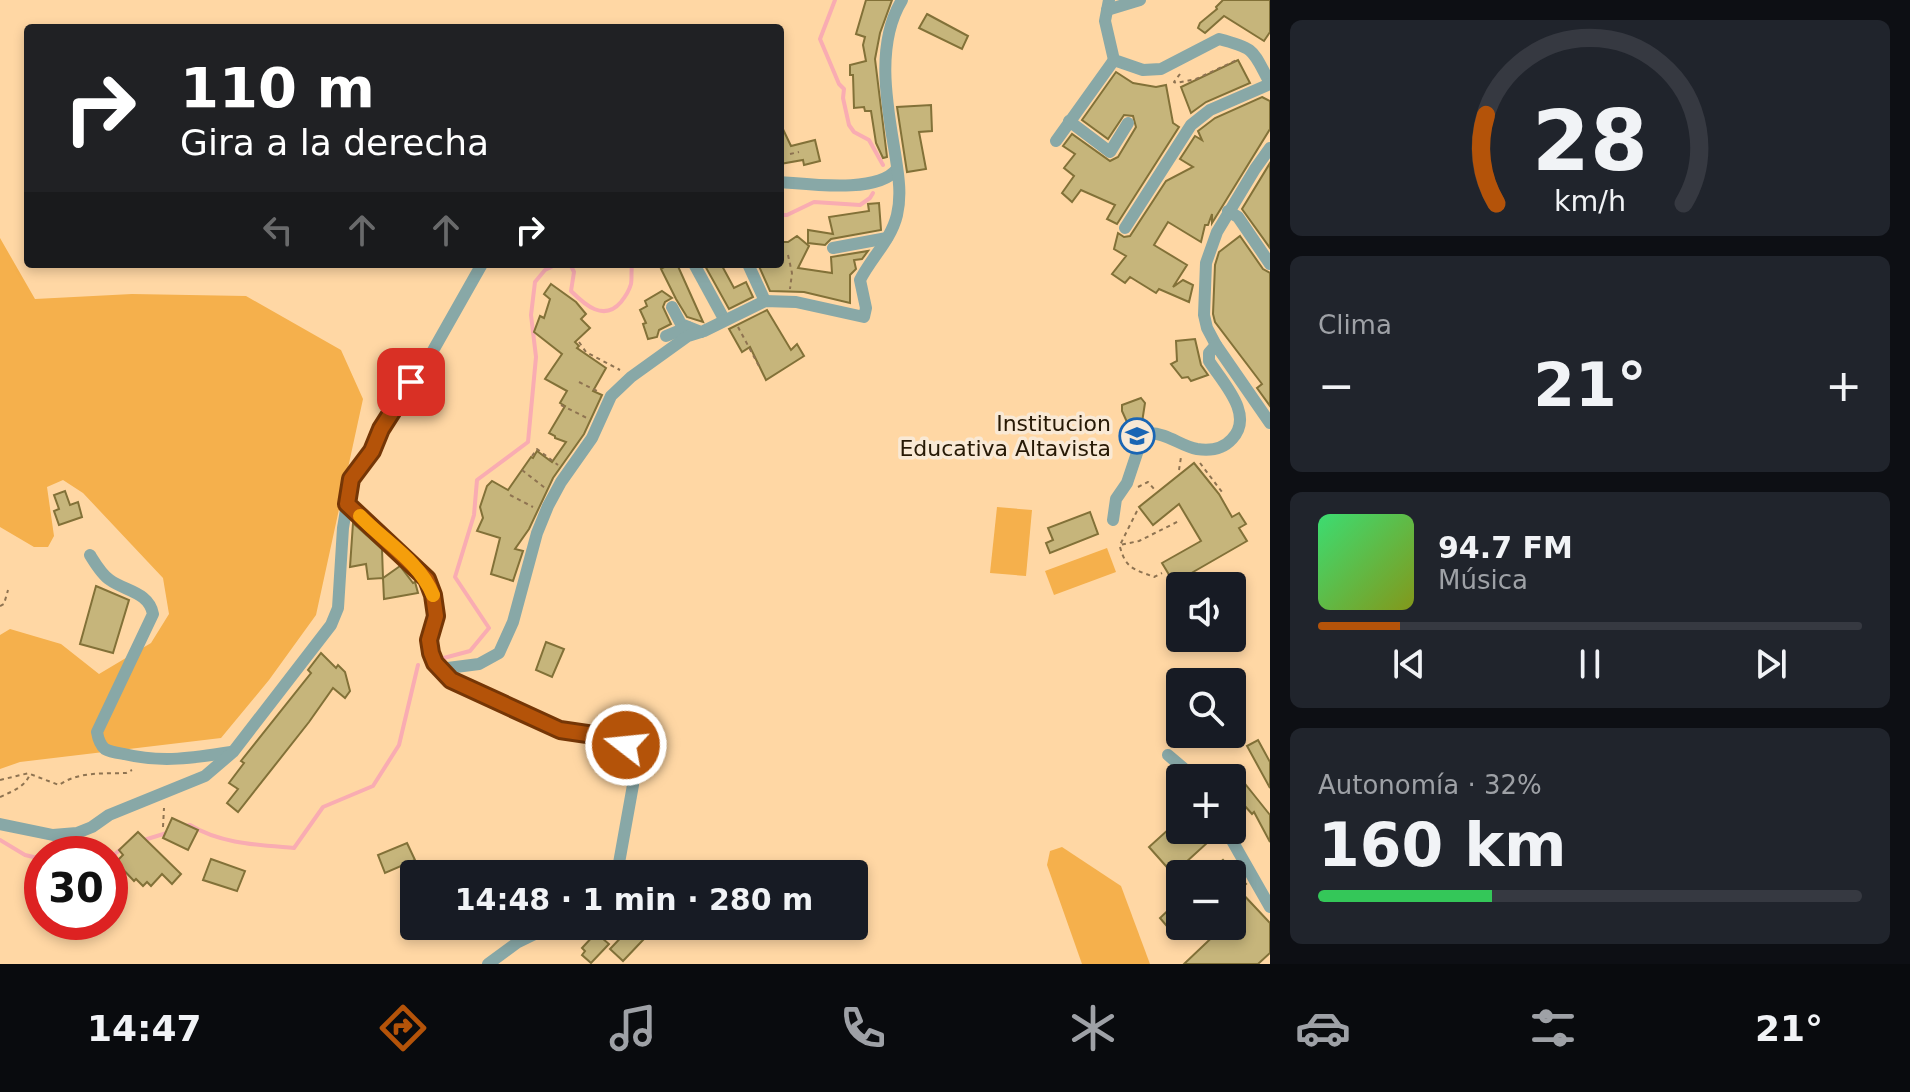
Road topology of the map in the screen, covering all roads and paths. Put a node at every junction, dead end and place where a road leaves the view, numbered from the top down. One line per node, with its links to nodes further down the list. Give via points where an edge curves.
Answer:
1 (902, 0): 14 (street, via 885,51)
2 (1140, 0): 3 (street)
3 (1108, 5): 6 (street, via 1105,21)
4 (1251, 50): 5 (street, via 1219,39); 5 (path, via 1196,79 1176,83 1185,68); 7 (street)
5 (1182, 58): 6 (street, via 1151,71)
6 (1114, 60): 8 (street)
7 (1270, 83): 17 (street, via 1210,110 1191,125)
8 (1069, 121): 9 (street, via 1110,152); 10 (street)
9 (1128, 123)
10 (1056, 141)
11 (1270, 148): 16 (street)
12 (799, 152): 13 (path)
13 (790, 154)
14 (897, 169): 15 (street, via 878,181 830,186); 18 (street, via 897,216)
15 (784, 182)
16 (1228, 211): 21 (street, via 1238,217); 33 (street, via 1206,263 1204,315)
17 (1125, 228)
18 (887, 238): 19 (street); 26 (street, via 860,280 864,317)
19 (833, 248)
20 (788, 255): 26 (path, via 790,292)
21 (1270, 264)
22 (480, 268): 48 (street, via 351,479)
23 (697, 268): 28 (street)
24 (750, 268): 25 (street)
25 (765, 301): 26 (street); 28 (street)
26 (796, 302)
27 (672, 307): 29 (street)
28 (728, 317): 30 (street); 34 (path)
29 (688, 327): 30 (street); 31 (street)
30 (701, 332): 35 (street)
31 (666, 336)
32 (579, 342): 35 (path, via 586,352)
33 (1216, 345): 40 (street); 51 (street, via 1209,361 1239,408 1238,432 1227,444 1210,449 1149,433 1116,499)
34 (759, 366)
35 (631, 377): 37 (street)
36 (579, 382): 37 (path)
37 (611, 397): 39 (street)
38 (561, 405): 39 (path)
39 (599, 423): 44 (street)
40 (1270, 423)
41 (532, 456): 44 (path, via 537,449)
42 (1197, 459): 45 (path)
43 (522, 470): 46 (path)
44 (569, 472): 46 (street)
45 (1222, 492)
46 (554, 494): 50 (street)
47 (510, 495): 50 (path)
48 (347, 504): 58 (street, via 427,579 436,616 429,640); 59 (street, via 338,608 331,625)
49 (1137, 511): 53 (path)
50 (545, 514): 58 (street, via 499,653 479,664)
51 (1113, 520)
52 (1179, 521): 53 (path)
53 (1120, 545): 55 (path, via 1124,562 1132,569 1154,577)
54 (90, 555): 61 (street, via 108,579 151,605 144,637 97,732 104,748)
55 (1162, 573)
56 (8, 590): 57 (path)
57 (0, 606)
58 (440, 669): 70 (street, via 451,680 560,730 626,745 634,756 633,785)
59 (233, 752): 61 (street); 65 (street, via 205,776)
60 (1168, 755): 62 (street)
61 (149, 760): 63 (path, via 126,773 85,774 59,785)
62 (1179, 764)
63 (30, 774): 64 (path); 66 (path, via 18,789)
64 (0, 780)
65 (162, 793): 67 (street, via 77,833 53,835); 68 (path)
66 (0, 797)
67 (0, 824)
68 (163, 827)
69 (1234, 844): 71 (street)
70 (620, 860)
71 (1270, 907)
72 (522, 940): 73 (street)
73 (488, 964)

